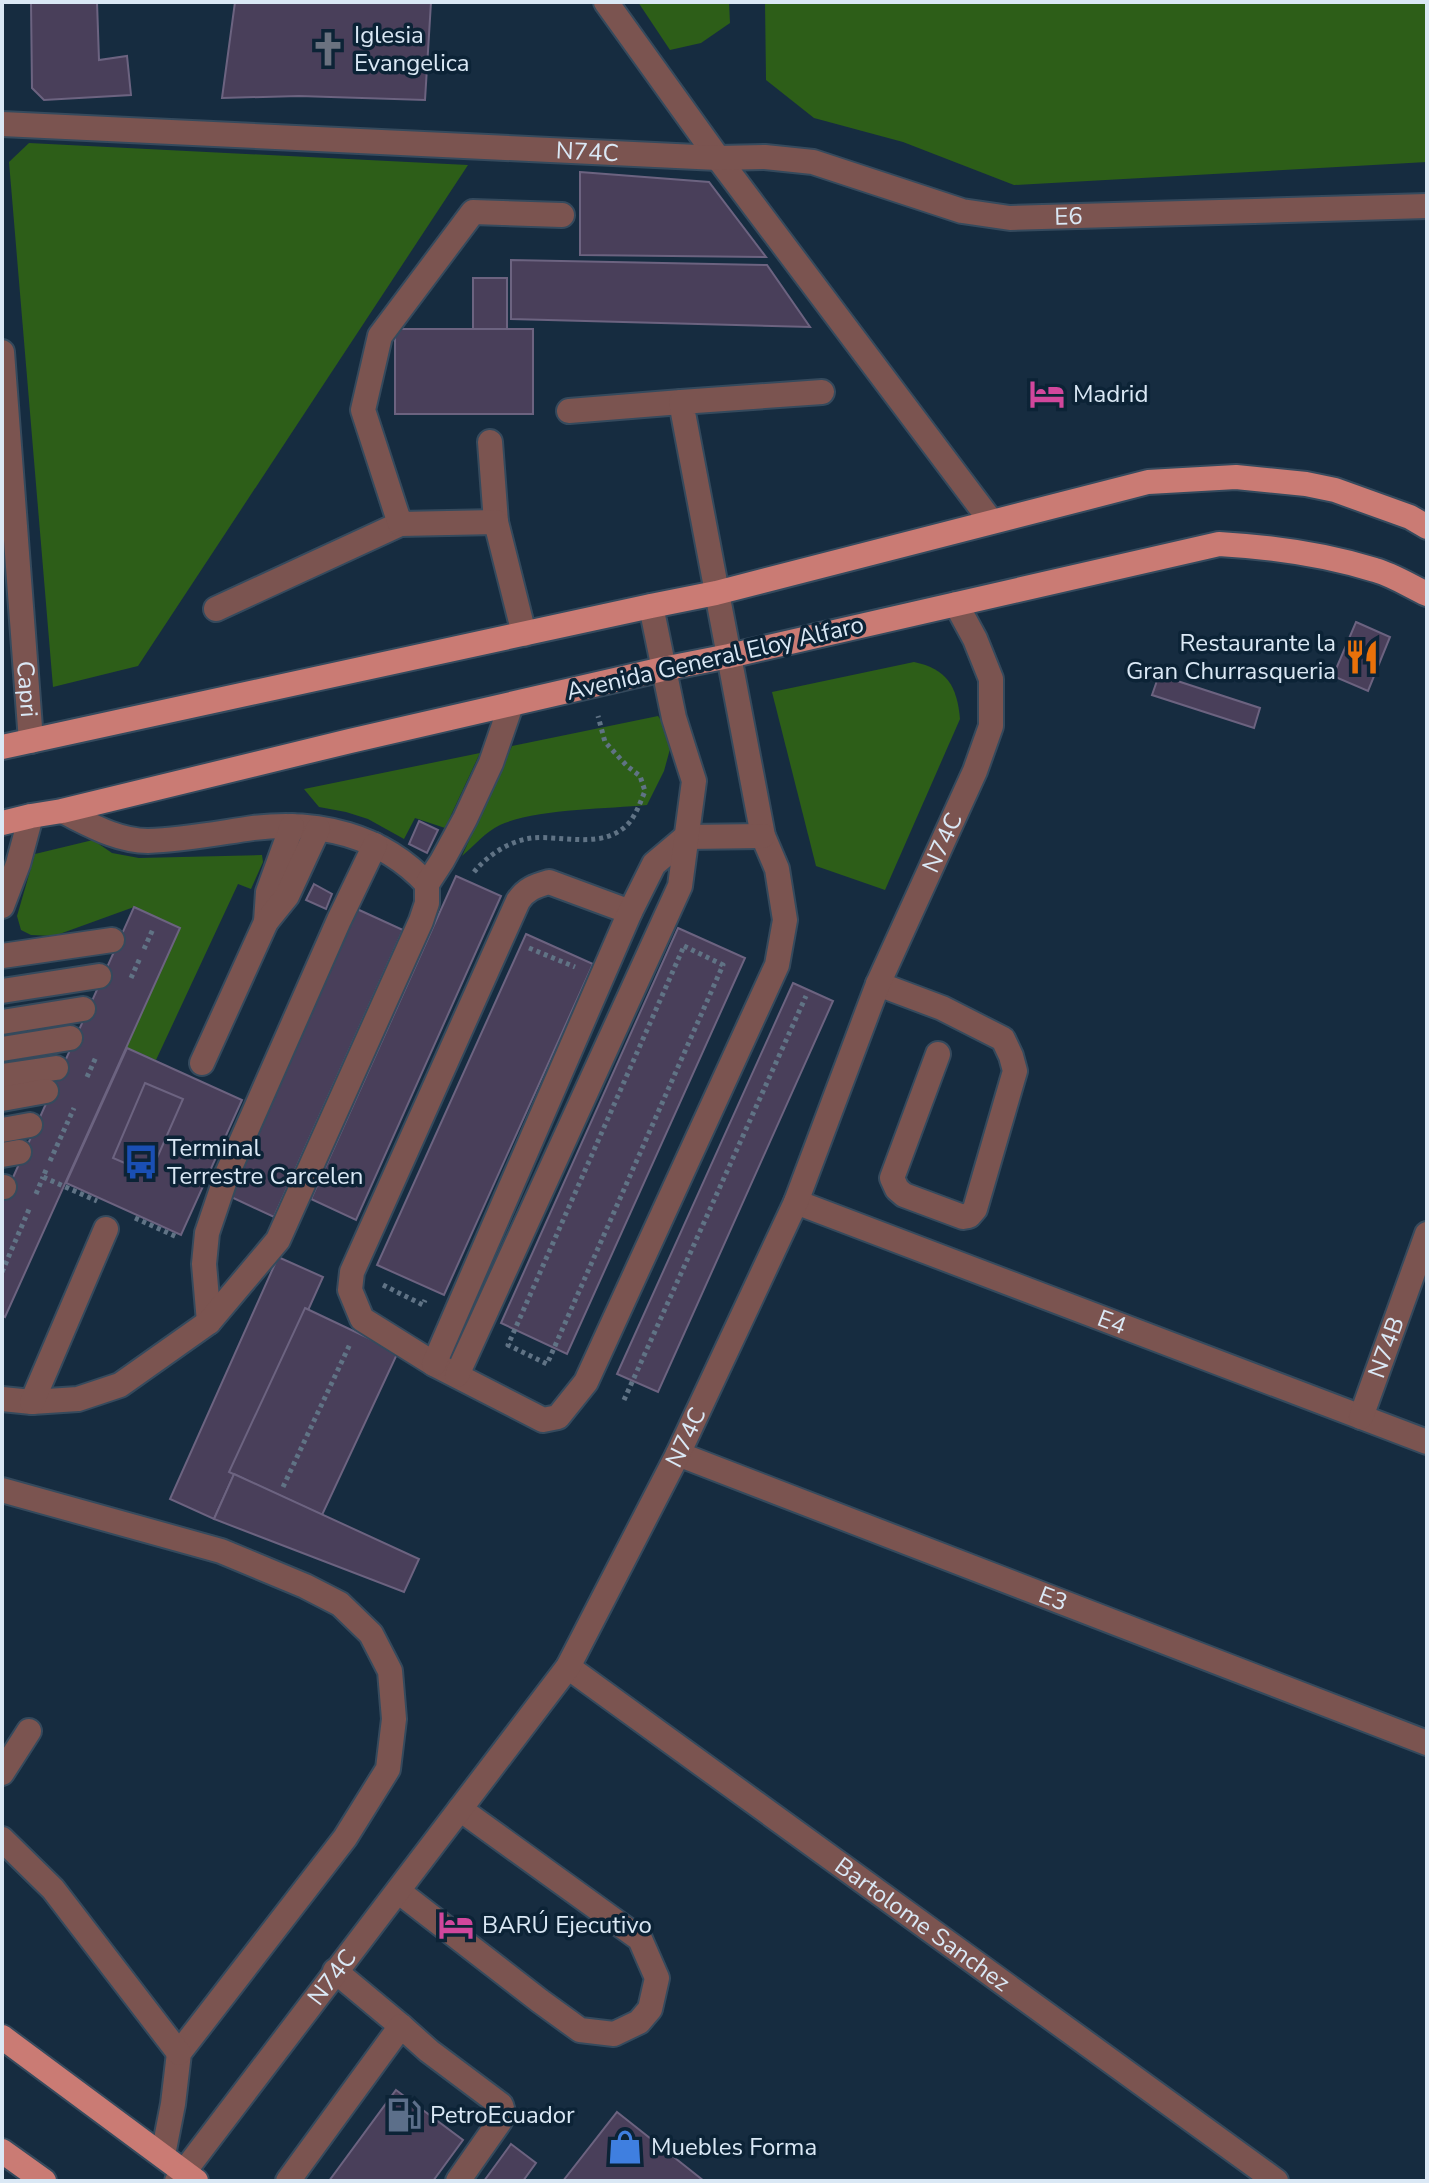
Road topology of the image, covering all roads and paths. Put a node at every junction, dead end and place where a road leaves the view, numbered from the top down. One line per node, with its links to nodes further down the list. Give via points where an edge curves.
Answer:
1 (606, 2): 3 (street)
2 (2, 124): 3 (street, N74C)
3 (718, 158): 4 (street, E6, via 813,162 962,211 1010,218); 12 (street)
4 (1427, 206)
5 (562, 215): 14 (street, via 473,212 380,336 363,410)
6 (2, 352): 10 (street, Capri)
7 (822, 392): 8 (street)
8 (681, 402): 9 (street); 16 (street)
9 (569, 411)
10 (5, 432): 26 (street, Capri)
11 (490, 442): 13 (street)
12 (991, 521): 15 (main road, via 1148,482 1236,477 1335,490); 16 (main road)
13 (496, 522): 14 (street); 21 (street)
14 (400, 524): 20 (street)
15 (1427, 527)
16 (716, 593): 19 (main road); 22 (street)
17 (1427, 594): 18 (main road, Avenida General Eloy Alfaro, via 1378,571 1308,552 1219,544)
18 (956, 604): 22 (main road, Avenida General Eloy Alfaro); 47 (street, N74C, via 991,679 991,726)
19 (651, 606): 21 (main road); 23 (street)
20 (216, 609)
21 (524, 634): 26 (main road)
22 (729, 656): 23 (main road, Avenida General Eloy Alfaro); 33 (street)
23 (663, 669): 24 (main road, Avenida General Eloy Alfaro); 34 (street, via 694,781)
24 (594, 686): 25 (main road, Avenida General Eloy Alfaro); 36 (path, via 605,742 640,776 645,791 637,811 620,831 609,835 570,841 533,838 507,846)
25 (511, 705): 28 (main road, Avenida General Eloy Alfaro); 37 (street, via 465,819)
26 (31, 741): 27 (main road)
27 (2, 747)
28 (62, 811): 29 (main road, Avenida General Eloy Alfaro); 31 (street, via 114,836 147,841)
29 (31, 816): 30 (main road, Avenida General Eloy Alfaro); 38 (street)
30 (2, 823)
31 (292, 826): 32 (street); 40 (street, via 268,892)
32 (318, 829): 35 (street, via 342,831); 40 (street, via 287,896)
33 (763, 836): 34 (street); 80 (street, via 777,869 785,920 777,965 586,1382 558,1417 543,1420)
34 (686, 837): 39 (street, via 654,864); 80 (street, via 680,886)
35 (375, 845): 37 (street, via 398,856); 76 (street, via 227,1174 207,1233)
36 (470, 878)
37 (427, 884): 76 (street, via 421,921 278,1240)
38 (2, 906)
39 (630, 912): 79 (street); 79 (street, via 549,882 524,892 352,1272 350,1290 362,1319)
40 (266, 922): 57 (street)
41 (153, 929): 48 (path)
42 (112, 940): 44 (street)
43 (529, 948): 45 (path)
44 (2, 956)
45 (579, 968)
46 (99, 976): 49 (street)
47 (878, 984): 56 (street, via 1003,1039 1011,1056 1015,1071 969,1216 904,1195 892,1178); 67 (street, N74C)
48 (127, 987)
49 (2, 991)
50 (806, 996): 82 (path)
51 (83, 1009): 52 (street)
52 (2, 1022)
53 (70, 1038): 55 (street)
54 (101, 1045): 60 (path)
55 (2, 1049)
56 (938, 1054)
57 (202, 1063)
58 (56, 1068): 59 (street)
59 (2, 1076)
60 (82, 1089)
61 (46, 1091): 62 (street)
62 (2, 1099)
63 (76, 1104): 66 (path)
64 (30, 1125): 65 (street)
65 (2, 1130)
66 (43, 1177): 68 (path); 73 (path)
67 (796, 1202): 84 (street, E4); 86 (street, N74C)
68 (101, 1203)
69 (129, 1216): 72 (path)
70 (106, 1229): 83 (street)
71 (1427, 1234): 84 (street, N74B)
72 (186, 1242)
73 (2, 1272)
74 (378, 1283): 75 (path, via 423,1305)
75 (430, 1291)
76 (209, 1322): 83 (street, via 120,1385 78,1399)
77 (353, 1337): 87 (path)
78 (508, 1345): 78 (path, via 547,1364 723,965 684,946)
79 (434, 1364): 80 (street)
80 (457, 1375)
81 (2, 1399): 83 (street)
82 (624, 1400)
83 (32, 1402)
84 (1361, 1417): 85 (street, E4)
85 (1427, 1442)
86 (678, 1454): 89 (street, N74C); 91 (street, E3)
87 (283, 1487)
88 (2, 1490): 99 (street, via 221,1551 305,1586 340,1604 371,1634 390,1671 394,1719 388,1769 345,1838)
89 (568, 1667): 93 (street, N74C); 106 (street, Bartolome Sanchez)
90 (29, 1731): 92 (street)
91 (1427, 1743)
92 (2, 1773)
93 (460, 1809): 95 (street, N74C); 95 (street, via 640,1939 657,1978 650,2009 639,2022 614,2034 580,2030)
94 (2, 1839): 99 (street, via 53,1889)
95 (398, 1891): 96 (street, N74C)
96 (335, 1971): 97 (street); 102 (street, N74C)
97 (401, 2026): 104 (street); 105 (street, via 501,2105 500,2121)
98 (2, 2037): 101 (main road)
99 (179, 2053): 101 (street)
100 (2, 2151): 103 (main road)
101 (163, 2155): 102 (main road)
102 (186, 2178)
103 (44, 2181)
104 (288, 2181)
105 (458, 2181)
106 (1276, 2181)

